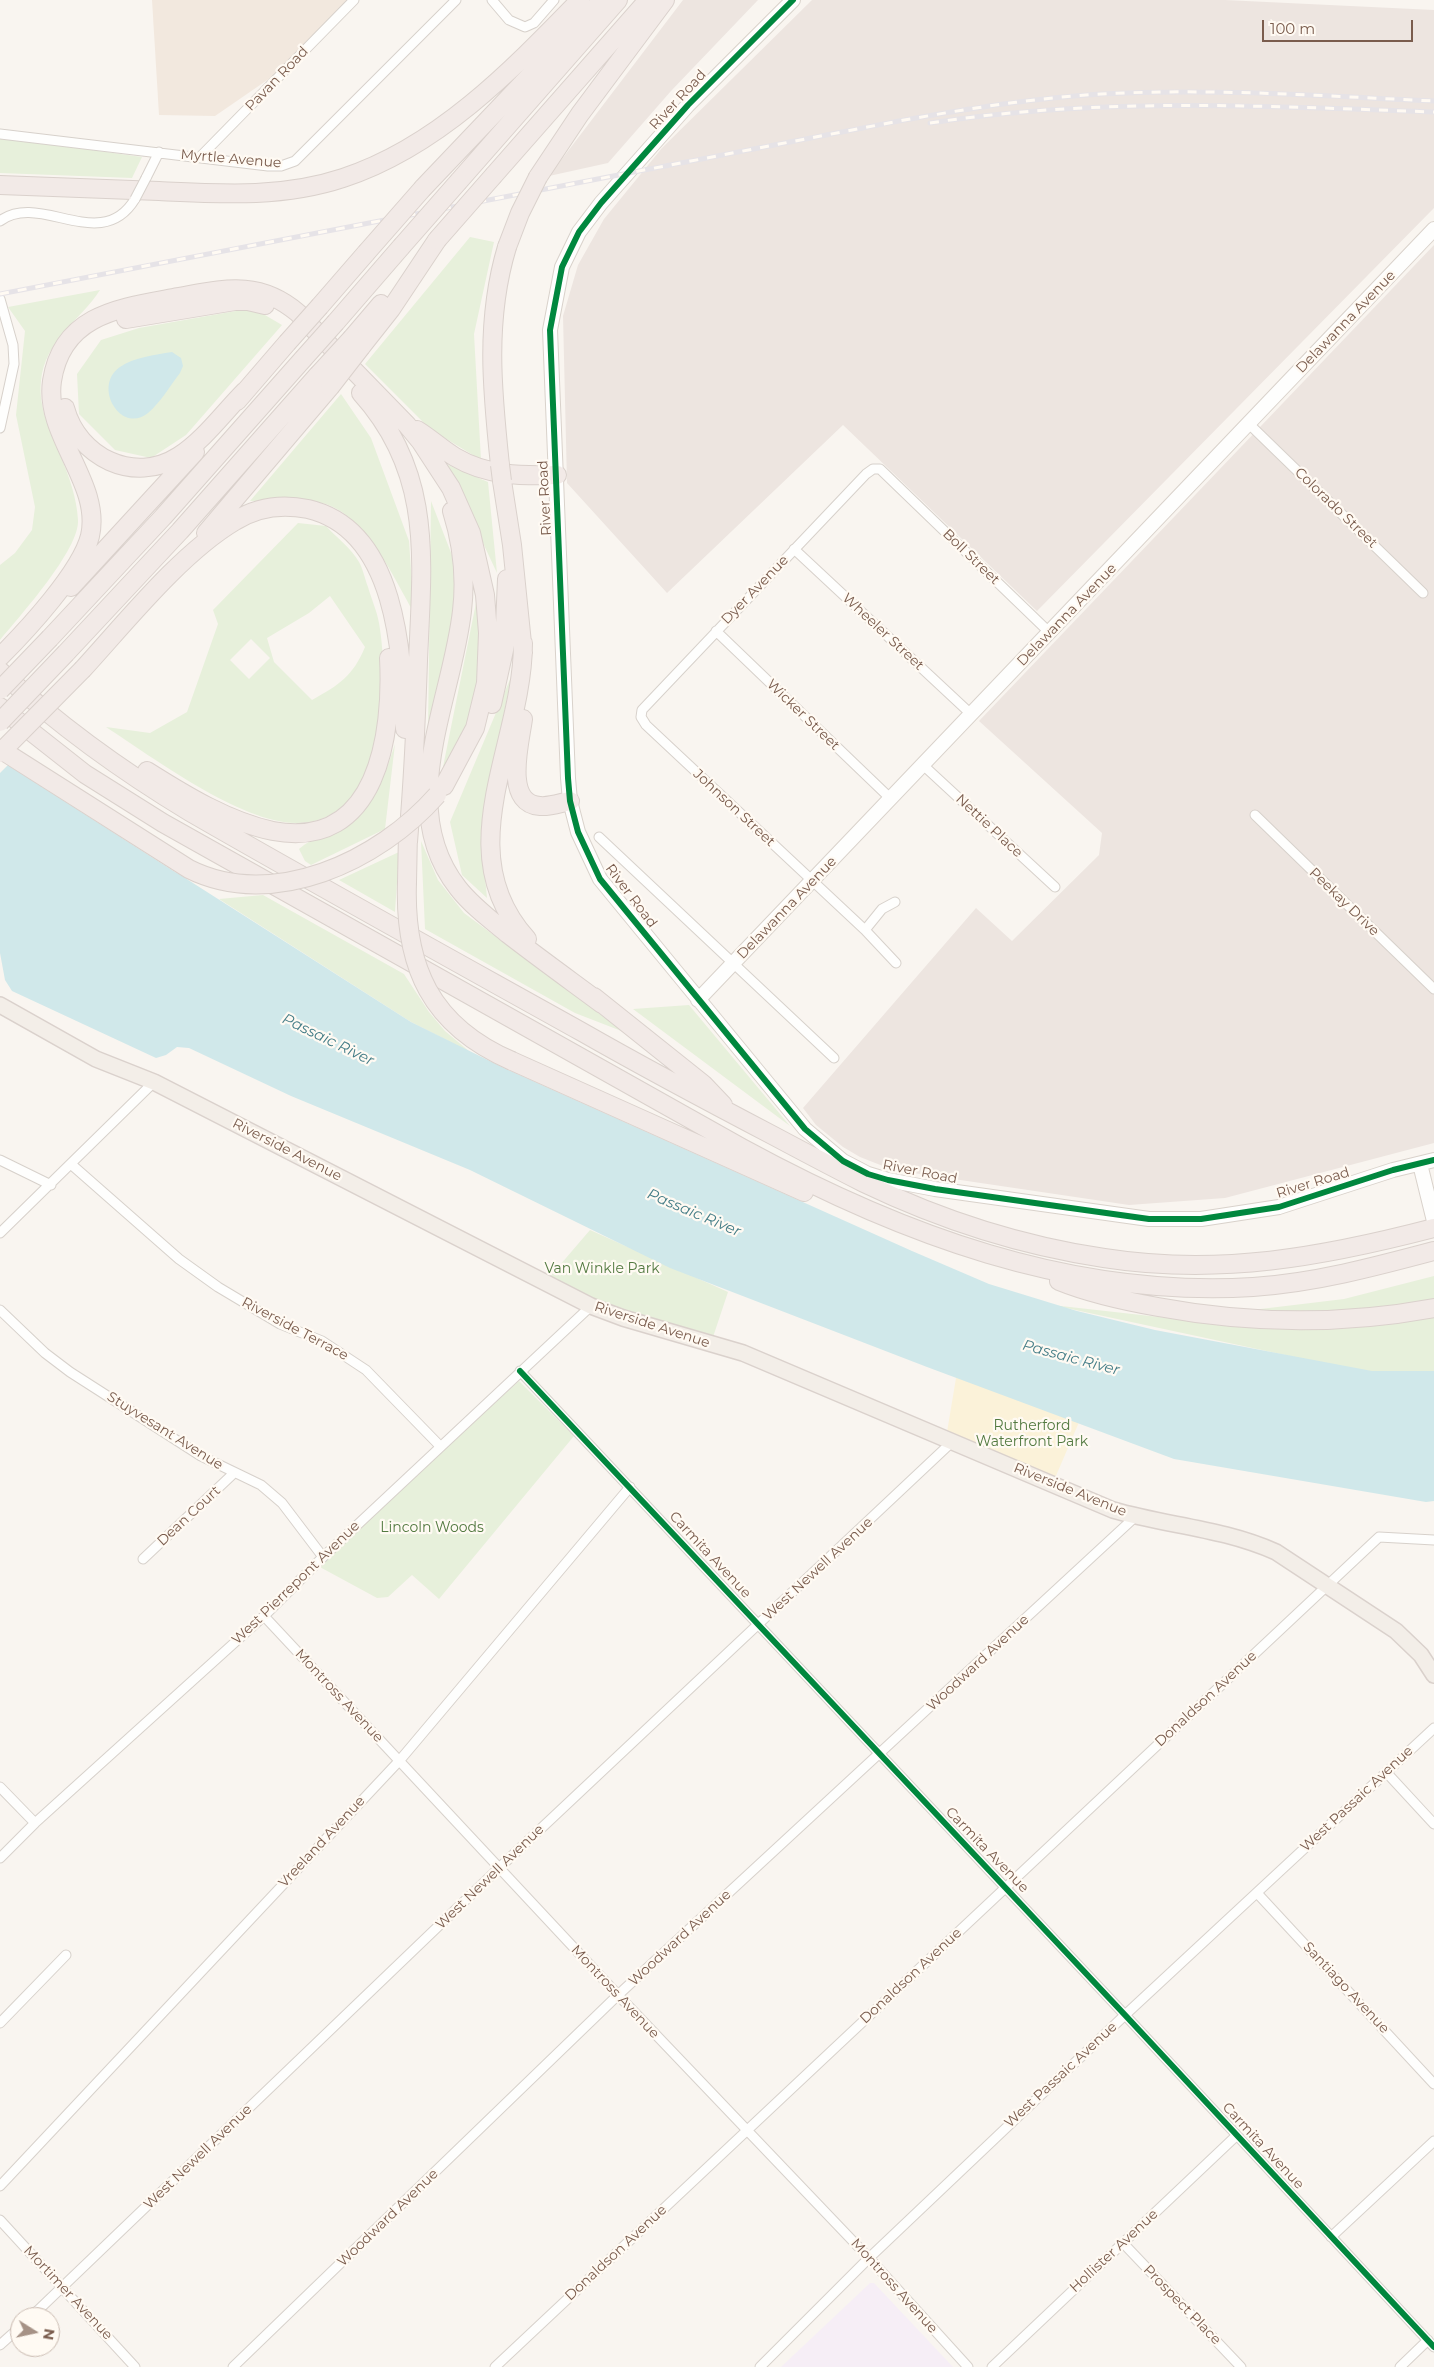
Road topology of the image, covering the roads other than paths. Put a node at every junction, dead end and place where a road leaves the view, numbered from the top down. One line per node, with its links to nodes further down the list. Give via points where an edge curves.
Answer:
1 (354, 0): 13 (street, Pavan Road)
2 (456, 0): 13 (street, Myrtle Avenue, via 295,161 268,166)
3 (492, 0): 4 (street, via 509,20 525,27 534,23)
4 (554, 0)
5 (580, 0): 14 (highway, via 518,62 456,115 398,154 342,179 298,190 254,194)
6 (602, 0): 19 (highway, bridge, via 423,188)
7 (618, 0): 37 (highway, bridge, via 163,517)
8 (648, 0): 18 (highway, bridge, via 437,240)
9 (665, 0): 24 (highway, bridge, via 594,94 538,177 507,247 496,294 491,349)
10 (793, 0): 25 (street, River Road, via 688,106 601,203 571,247 557,289 550,330)
11 (0, 134): 12 (street, Myrtle Avenue)
12 (158, 152): 13 (street, Myrtle Avenue); 15 (street, bridge, via 135,199 123,214 106,222 22,214)
13 (200, 157)
14 (0, 185)
15 (0, 221)
16 (1434, 229): 20 (street, Delawanna Avenue)
17 (0, 299): 22 (street, via 13,345 14,364)
18 (324, 381): 28 (highway); 41 (highway, bridge)
19 (245, 391): 31 (highway, via 174,476 54,605); 51 (highway, via 194,444 178,456 154,465 136,467 109,462 82,444 66,416 63,390 65,374 75,352 104,326 125,319 248,301 273,308 291,320 376,410 393,437 407,470 418,508 422,538)
20 (1248, 423): 30 (street, Colorado Street); 33 (street, Delawanna Avenue)
21 (407, 425): 23 (highway); 25 (highway, via 455,457 478,468 518,476); 31 (highway, via 298,313 272,295 250,289 227,289 124,307 100,315 78,331 66,345 54,370 51,390 56,419 88,499 90,534 80,558)
22 (0, 428)
23 (427, 452): 46 (highway, via 451,488 467,522 480,569 487,620 487,671 481,707 471,738); 60 (highway, via 453,514 464,579 461,620 428,781 433,840 450,877 471,903)
24 (501, 473): 34 (highway); 46 (highway, via 507,600 502,666 481,732 462,765)
25 (557, 475): 48 (street, River Road)
26 (892, 481): 27 (street, Dyer Avenue, via 880,469 873,469); 33 (street, Boll Street)
27 (794, 549): 32 (street, Dyer Avenue); 40 (street, Wheeler Street)
28 (167, 579): 29 (highway, via 203,545 235,521 254,512 283,507 311,510 345,527 365,547); 44 (highway, bridge)
29 (381, 580): 38 (highway, via 390,679 381,758 372,783 358,804 322,828 284,832 264,829 234,818 158,778); 51 (highway, via 393,614 399,648 406,742)
30 (1423, 593)
31 (34, 622): 35 (highway)
32 (716, 631): 42 (street, Dyer Avenue, via 642,710 641,717); 47 (street, Wicker Street)
33 (1050, 633): 40 (street, Delawanna Avenue)
34 (522, 643): 48 (highway, via 524,685 516,788 534,806); 60 (highway, via 518,693 489,826 491,869 502,903 521,933)
35 (0, 657)
36 (0, 671): 38 (highway)
37 (0, 690)
38 (27, 696): 64 (highway, via 114,763 190,812)
39 (0, 708): 72 (highway, via 85,774 163,823 758,1157 824,1190)
40 (972, 715): 45 (street, Delawanna Avenue)
41 (0, 722)
42 (655, 734): 52 (street, Johnson Street)
43 (0, 749): 46 (highway, bridge, via 189,869 213,880 240,885 295,880 345,863 402,829)
44 (0, 754)
45 (923, 765): 47 (street, Delawanna Avenue); 53 (street, Nettie Place)
46 (441, 791)
47 (891, 799): 52 (street, Delawanna Avenue)
48 (570, 801): 59 (street, River Road, via 582,843 600,879)
49 (1255, 815): 58 (street, Peekay Drive)
50 (599, 837): 56 (street)
51 (408, 842): 72 (highway, bridge, via 406,923 411,950 424,984 445,1014 464,1033 488,1049 820,1199)
52 (813, 881): 55 (street, Johnson Street); 56 (street, Delawanna Avenue)
53 (1054, 887)
54 (895, 902): 55 (street, via 882,909)
55 (865, 930): 57 (street, Johnson Street)
56 (734, 964): 59 (street, Delawanna Avenue); 62 (street)
57 (896, 964)
58 (1434, 989)
59 (698, 1000): 67 (street, River Road, via 821,1144 855,1168 888,1180 1123,1216 1200,1219 1280,1208)
60 (602, 1004): 64 (highway, via 703,1084)
61 (0, 1005): 63 (main road, Riverside Avenue, via 96,1059)
62 (834, 1058)
63 (154, 1082): 68 (street); 76 (main road, Riverside Avenue)
64 (731, 1114): 71 (highway, via 866,1184 935,1212 1037,1245 1106,1259 1180,1265 1252,1264 1322,1255)
65 (0, 1160): 69 (street)
66 (1434, 1160): 67 (street, River Road)
67 (1420, 1164): 70 (street)
68 (72, 1165): 69 (street); 81 (street, Riverside Terrace, via 179,1259 218,1287 280,1324 322,1341 366,1370)
69 (51, 1185): 73 (street)
70 (1434, 1220)
71 (1434, 1228)
72 (927, 1233): 75 (highway)
73 (0, 1234)
74 (1434, 1251): 75 (highway, via 1326,1277 1262,1286 1216,1288 1103,1281)
75 (995, 1257): 77 (highway, via 1084,1291 1172,1310 1230,1318 1333,1320)
76 (591, 1306): 79 (street, West Pierrepont Avenue); 80 (main road, Riverside Avenue, via 743,1353)
77 (1434, 1308)
78 (0, 1310): 82 (street, Stuyvesant Avenue, via 70,1372 192,1451)
79 (520, 1371): 81 (street, West Pierrepont Avenue); 83 (street, Carmita Avenue)
80 (953, 1441): 84 (main road, Riverside Avenue, via 1088,1500); 90 (street, West Newell Avenue)
81 (440, 1446): 86 (street, West Pierrepont Avenue)
82 (234, 1473): 86 (street, Stuyvesant Avenue, via 261,1485 277,1498); 87 (street, Dean Court)
83 (630, 1487): 90 (street, Carmita Avenue); 94 (street, Vreeland Avenue)
84 (1136, 1517): 88 (main road, Riverside Avenue, via 1214,1530 1255,1543 1296,1564); 93 (street, Woodward Avenue)
85 (1434, 1540): 88 (street, Donaldson Avenue, via 1379,1537)
86 (323, 1557): 89 (street, West Pierrepont Avenue)
87 (143, 1559)
88 (1327, 1586): 91 (main road, Riverside Avenue, via 1410,1642); 101 (street, Donaldson Avenue)
89 (264, 1616): 94 (street, Montross Avenue); 97 (street, West Pierrepont Avenue)
90 (758, 1624): 93 (street, Carmita Avenue); 100 (street, West Newell Avenue)
91 (1434, 1675)
92 (1434, 1728): 95 (street, West Passaic Avenue)
93 (879, 1754): 101 (street, Carmita Avenue); 104 (street, Woodward Avenue)
94 (400, 1760): 100 (street, Montross Avenue); 111 (street, Vreeland Avenue)
95 (1386, 1772): 98 (street); 102 (street, West Passaic Avenue)
96 (0, 1787): 97 (street)
97 (35, 1824): 99 (street, West Pierrepont Avenue)
98 (1434, 1824)
99 (0, 1858)
100 (499, 1868): 104 (street, Montross Avenue); 116 (street, West Newell Avenue)
101 (1005, 1887): 105 (street, Carmita Avenue); 108 (street, Donaldson Avenue)
102 (1257, 1893): 105 (street, West Passaic Avenue); 107 (street, Santiago Avenue)
103 (66, 1955): 106 (street)
104 (618, 1995): 108 (street, Montross Avenue); 122 (street, Woodward Avenue)
105 (1125, 2014): 109 (street, Carmita Avenue); 115 (street, West Passaic Avenue)
106 (0, 2023)
107 (1434, 2084)
108 (747, 2130): 115 (street, Montross Avenue); 123 (street, Donaldson Avenue)
109 (1236, 2136): 113 (street, Carmita Avenue); 114 (street, Hollister Avenue)
110 (1434, 2141): 113 (street)
111 (0, 2186)
112 (0, 2220): 116 (street, Mortimer Avenue)
113 (1331, 2238): 119 (street, Carmita Avenue)
114 (1123, 2243): 126 (street, Hollister Avenue); 127 (street, Prospect Place)
115 (869, 2258): 124 (street, West Passaic Avenue); 125 (street, Montross Avenue)
116 (62, 2287): 117 (street, West Newell Avenue); 121 (street, Mortimer Avenue)
117 (41, 2307)
118 (10, 2336): 120 (street)
119 (1431, 2344): 128 (street)
120 (0, 2345)
121 (135, 2367)
122 (233, 2367)
123 (495, 2367)
124 (760, 2367)
125 (968, 2367)
126 (992, 2367)
127 (1242, 2367)
128 (1400, 2367)

